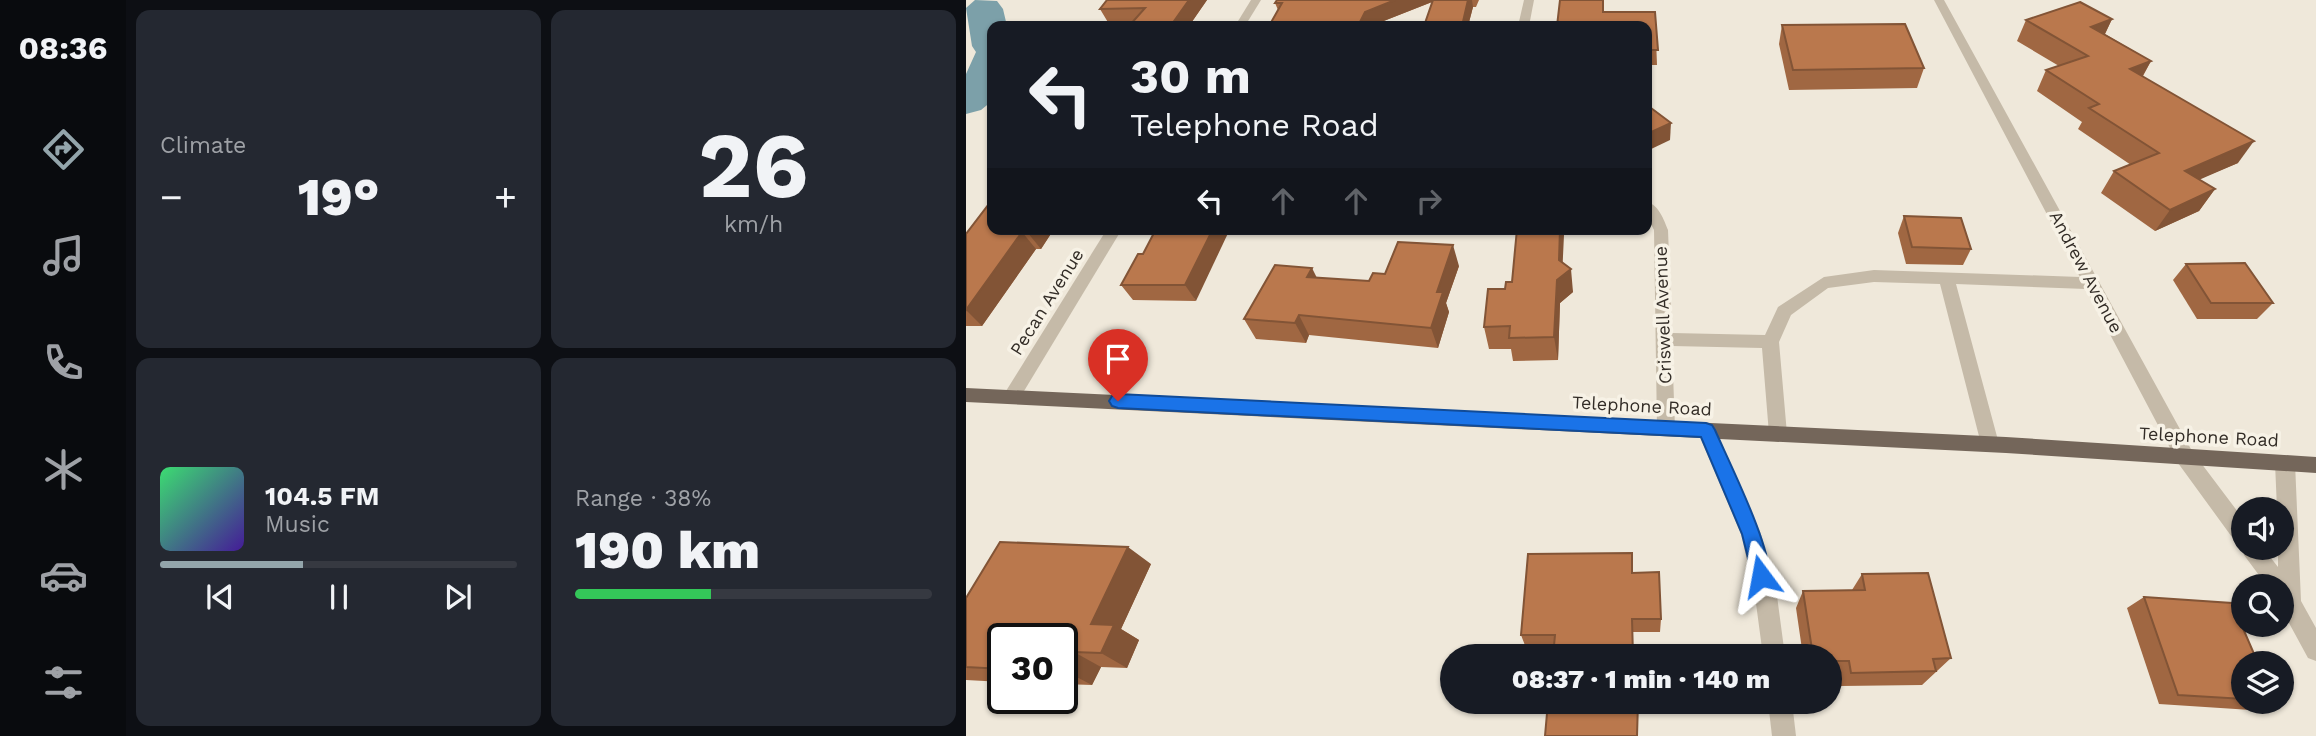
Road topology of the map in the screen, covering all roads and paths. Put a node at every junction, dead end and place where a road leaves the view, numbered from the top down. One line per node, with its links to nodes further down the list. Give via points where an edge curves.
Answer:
1 (1255, 0): 4 (street)
2 (1529, 0): 5 (street)
3 (1939, 0): 9 (street, Andrew Avenue)
4 (1243, 21)
5 (1525, 21)
6 (1652, 213): 10 (street, Criswell Avenue, via 1661,230)
7 (1111, 235): 13 (street, Pecan Avenue)
8 (1946, 277): 9 (street); 11 (street, via 1874,275 1824,283 1784,311); 17 (street)
9 (2092, 283): 18 (street, Andrew Avenue)
10 (1664, 339): 11 (street); 14 (street, Criswell Avenue)
11 (1770, 342): 16 (street)
12 (966, 395): 13 (main road, Telephone Road)
13 (1012, 396): 14 (main road, Telephone Road)
14 (1666, 428): 15 (main road, Telephone Road)
15 (1706, 430): 16 (main road, Telephone Road); 24 (street, via 1751,534)
16 (1777, 434): 17 (main road, Telephone Road)
17 (1990, 444): 18 (main road, Telephone Road)
18 (2185, 457): 19 (main road, Telephone Road); 21 (street, Andrew Avenue)
19 (2285, 463): 20 (main road, Telephone Road); 22 (street)
20 (2316, 465)
21 (2231, 519)
22 (2284, 574)
23 (2294, 610): 25 (street)
24 (1772, 644)
25 (2316, 650)
26 (1781, 714): 27 (street)
27 (1784, 736)

